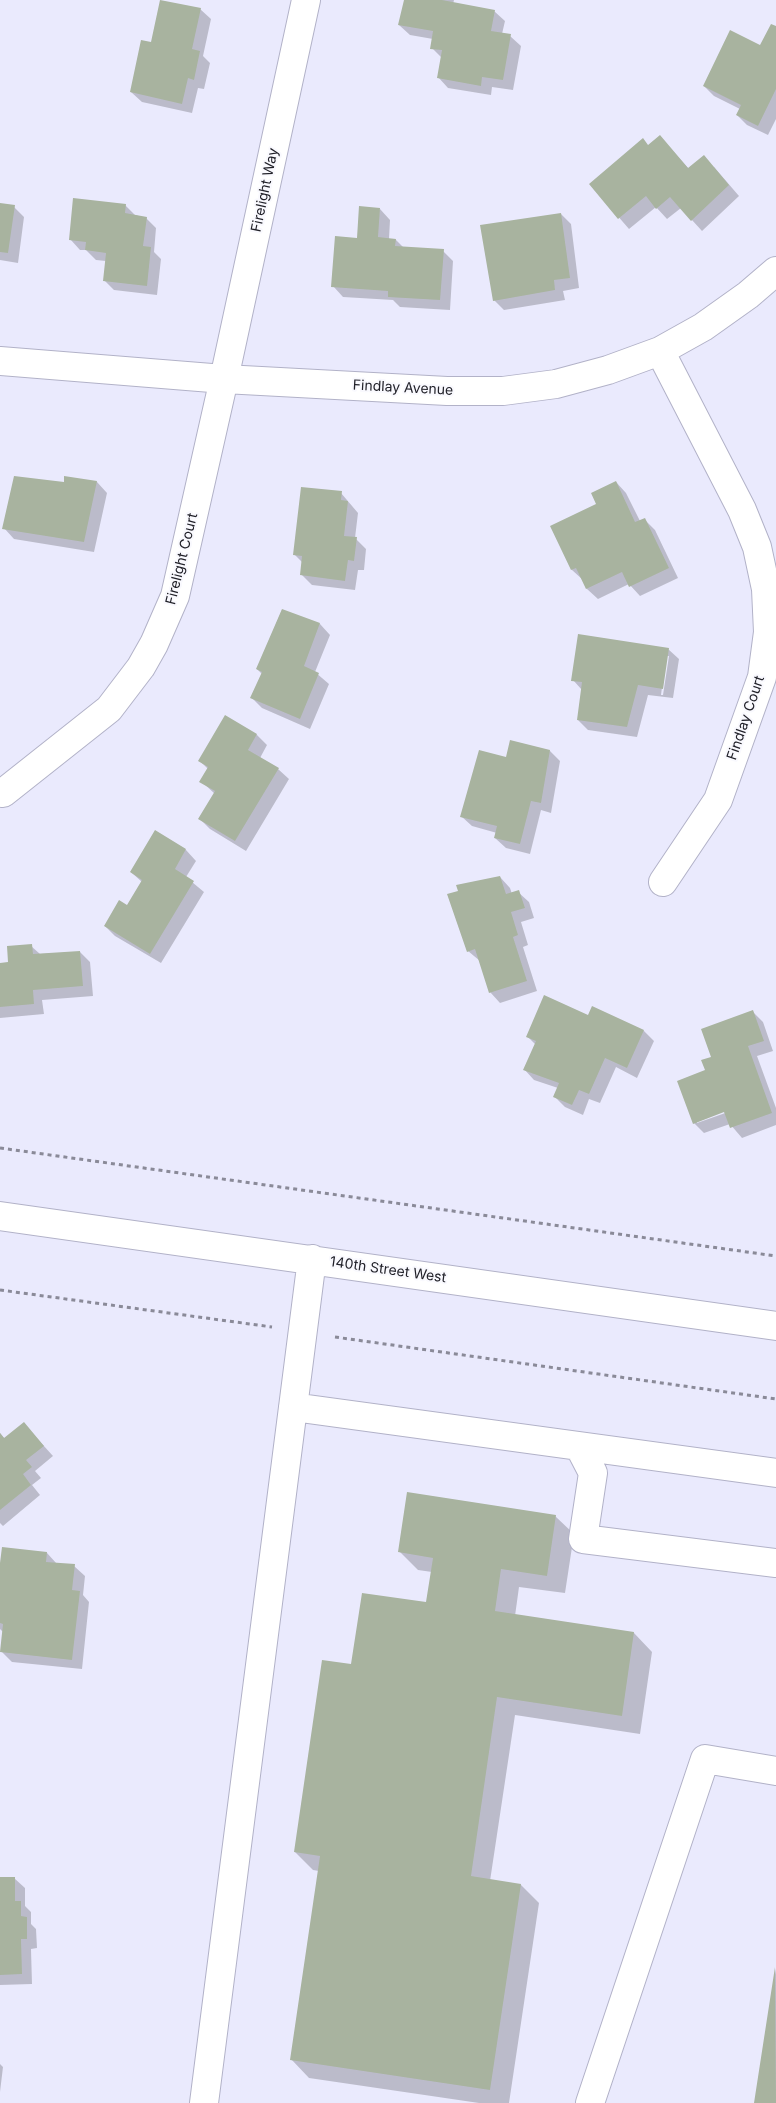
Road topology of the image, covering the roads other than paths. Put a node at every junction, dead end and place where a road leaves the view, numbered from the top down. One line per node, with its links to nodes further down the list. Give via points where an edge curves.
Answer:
1 (306, 0): 5 (street, Firelight Way)
2 (776, 272): 3 (street, Findlay Avenue, via 703,327)
3 (660, 351): 5 (street, Findlay Avenue, via 556,384 503,391); 7 (street, Findlay Court, via 742,510 757,547 766,589 768,632 762,677 718,800)
4 (0, 361): 5 (street, Findlay Avenue)
5 (224, 379): 6 (street, Firelight Court, via 183,567 175,596 154,644 141,667 109,708)
6 (3, 793)
7 (662, 882)
8 (0, 1216): 9 (street, 140th Street West)
9 (312, 1259): 10 (street, 140th Street West); 11 (street)
10 (776, 1326)
11 (293, 1407): 12 (street); 16 (street)
12 (579, 1446): 13 (street); 14 (street, via 594,1473 583,1539)
13 (776, 1473)
14 (776, 1563)
15 (776, 1771): 17 (street, via 705,1760)
16 (204, 2103)
17 (590, 2103)

